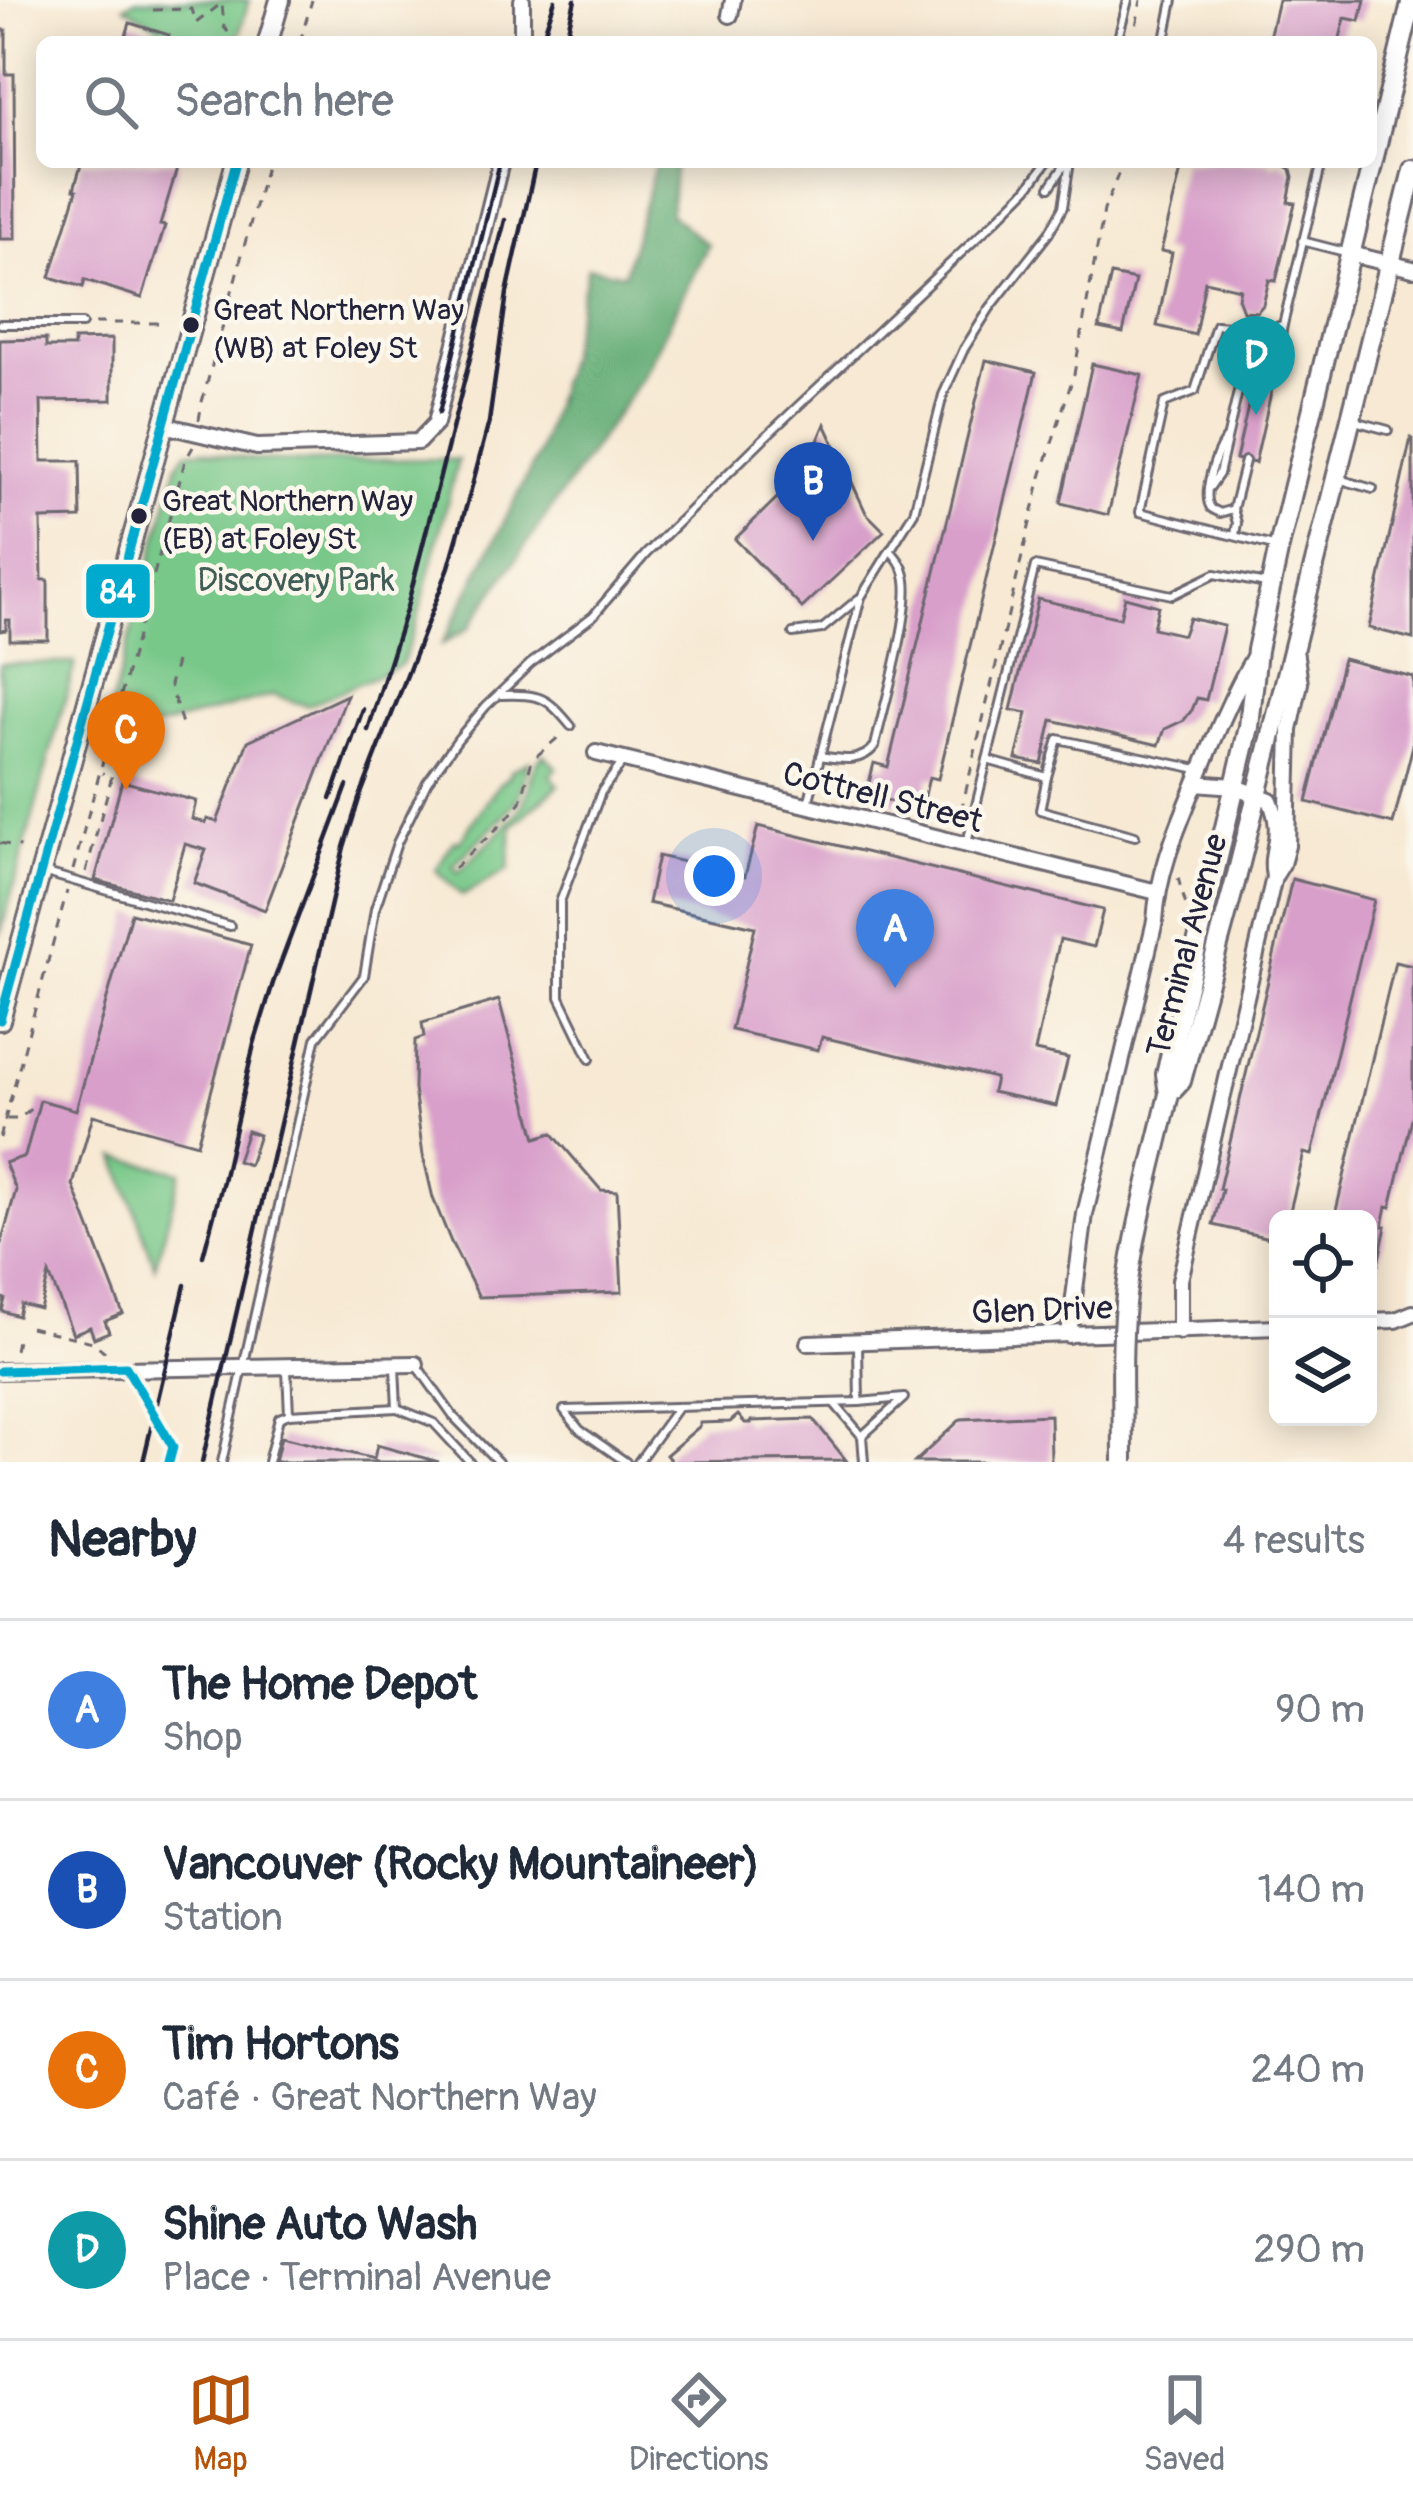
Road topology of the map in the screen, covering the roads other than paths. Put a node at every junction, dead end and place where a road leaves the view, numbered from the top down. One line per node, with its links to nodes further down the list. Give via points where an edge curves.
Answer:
1 (280, 0): 6 (main road)
2 (523, 0): 7 (street)
3 (1128, 0): 8 (lane)
4 (1173, 0): 9 (lane)
5 (1412, 0): 10 (main road, Terminal Avenue)
6 (270, 36)
7 (522, 36)
8 (1119, 36)
9 (1166, 36)
10 (1380, 94)
11 (234, 168): 30 (main road)
12 (500, 168): 30 (street, via 436,423 418,442 257,447)
13 (1043, 168): 44 (lane, via 646,554 593,616)
14 (1064, 168): 19 (lane)
15 (1068, 168): 38 (lane, via 1063,207 1049,233 964,349 943,395 914,512)
16 (1320, 168): 20 (lane)
17 (1368, 168): 21 (main road, Terminal Avenue)
18 (1412, 182): 22 (main road, Terminal Avenue)
19 (1050, 187)
20 (1302, 241): 21 (lane); 26 (lane)
21 (1350, 254): 22 (street); 37 (main road, Terminal Avenue)
22 (1391, 263): 23 (street); 29 (main road, Terminal Avenue)
23 (1413, 268)
24 (0, 323): 25 (lane)
25 (82, 323)
26 (1283, 325): 27 (lane); 28 (lane)
27 (1268, 329): 35 (lane, via 1243,370 1216,452 1208,500 1220,513); 36 (lane, via 1216,325 1195,391 1164,404 1140,512)
28 (1268, 369)
29 (1351, 420): 31 (lane); 33 (main road, Terminal Avenue)
30 (164, 425): 57 (main road)
31 (1388, 430)
32 (1245, 461): 35 (lane)
33 (1336, 478): 34 (lane); 42 (main road, Terminal Avenue)
34 (1373, 489)
35 (1233, 509): 36 (lane)
36 (1235, 536): 37 (lane)
37 (1279, 547): 39 (main road, Terminal Avenue)
38 (890, 550): 40 (lane); 47 (lane, via 906,578 907,602 874,746 853,760)
39 (1271, 585): 43 (main road, Terminal Avenue); 49 (lane, via 1215,574 1172,595 1035,566)
40 (861, 597): 41 (lane, via 822,629); 47 (lane)
41 (793, 633)
42 (1294, 646): 53 (main road, Terminal Avenue); 58 (street, Terminal Avenue, via 1300,683 1290,730 1288,834)
43 (1257, 650): 50 (street, Terminal Avenue); 52 (main road, Terminal Avenue)
44 (497, 695): 45 (lane, via 542,698); 73 (lane, via 427,782 375,909 364,976 316,1039)
45 (571, 726)
46 (596, 753): 48 (street, Cottrell Street)
47 (820, 756): 54 (lane)
48 (624, 760): 54 (street, Cottrell Street); 62 (lane, via 601,792 560,902 560,997)
49 (987, 760): 51 (lane); 56 (lane)
50 (1199, 776): 51 (lane, via 1058,740); 52 (street); 59 (street, Terminal Avenue)
51 (1047, 777): 55 (lane, via 1040,810)
52 (1234, 786): 53 (street); 63 (main road, Terminal Avenue, via 1166,1074)
53 (1256, 794): 58 (street, via 1270,800 1277,817); 63 (main road, Terminal Avenue, via 1180,1082)
54 (807, 806): 56 (street, Cottrell Street)
55 (1135, 836)
56 (960, 843): 59 (street, Cottrell Street)
57 (41, 872): 60 (lane); 61 (main road)
58 (1274, 878): 67 (street, Terminal Avenue, via 1180,1280)
59 (1157, 892): 68 (street, Terminal Avenue, via 1085,1214)
60 (230, 926)
61 (0, 1020)
62 (590, 1059)
63 (1169, 1094): 91 (main road, bridge, via 1129,1275)
64 (1413, 1313): 65 (street)
65 (1377, 1321)
66 (1269, 1327): 67 (street, Glen Drive)
67 (1180, 1332): 68 (street, Glen Drive)
68 (1070, 1335): 69 (street, Glen Drive)
69 (858, 1342): 70 (street, Glen Drive); 77 (lane)
70 (808, 1343)
71 (395, 1364): 72 (street); 74 (street); 80 (lane)
72 (416, 1364): 87 (lane)
73 (244, 1366): 74 (street); 75 (street); 84 (lane)
74 (286, 1366): 81 (lane)
75 (126, 1367): 76 (street); 83 (lane, via 173,1447)
76 (0, 1371)
77 (859, 1402): 78 (lane); 82 (lane, via 904,1398)
78 (834, 1403): 79 (lane); 82 (lane)
79 (678, 1407): 88 (lane, via 564,1410); 89 (lane)
80 (397, 1408): 81 (lane); 86 (lane, via 434,1423)
81 (289, 1414): 85 (lane, via 278,1418)
82 (862, 1436): 90 (lane)
83 (170, 1462)
84 (222, 1462)
85 (268, 1462)
86 (470, 1462)
87 (498, 1462)
88 (626, 1462)
89 (638, 1462)
90 (864, 1462)
91 (1123, 1462)

